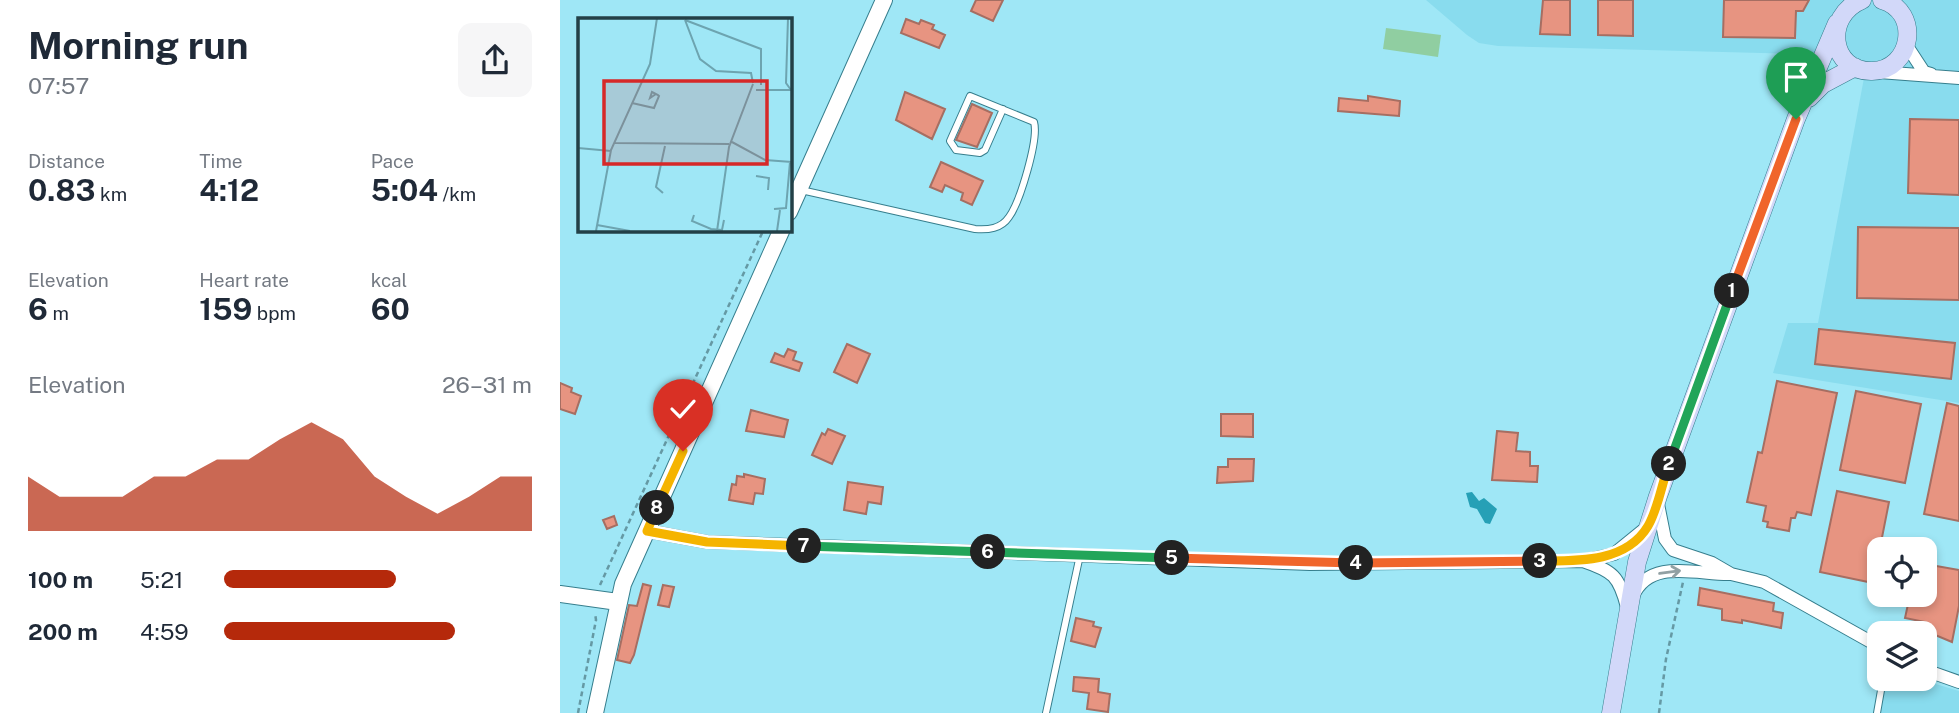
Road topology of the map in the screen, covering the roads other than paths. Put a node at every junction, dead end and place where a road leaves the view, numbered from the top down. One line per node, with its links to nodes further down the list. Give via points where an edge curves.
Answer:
1 (884, 0): 12 (street)
2 (1862, 0): 5 (main road)
3 (1882, 0): 6 (main road, via 1897,8)
4 (1908, 0): 6 (main road)
5 (1842, 11): 7 (main road, via 1835,33 1840,53); 11 (main road)
6 (1907, 37): 7 (main road, via 1903,55 1888,67); 8 (street, via 1924,72)
7 (1863, 69): 8 (street); 11 (main road, via 1823,84)
8 (1945, 78): 9 (street)
9 (1959, 78)
10 (1003, 109): 10 (lane, via 970,96 950,141 952,146 980,153); 12 (lane, via 1034,122 1037,133 1010,217 991,230)
11 (1796, 119): 15 (main road)
12 (799, 190): 13 (street)
13 (791, 208)
14 (781, 231): 17 (street)
15 (1658, 496): 16 (main road); 20 (street, via 1660,523 1673,550)
16 (1648, 526): 19 (street, via 1614,554); 23 (main road)
17 (647, 531): 18 (street, via 707,542); 22 (street)
18 (1080, 555): 19 (street, via 1310,564); 29 (lane)
19 (1583, 561): 23 (street, via 1614,574)
20 (1731, 574): 23 (street, one-way to 20, via 1645,580 1671,570); 24 (street, via 1764,582)
21 (560, 594): 22 (street)
22 (618, 602): 28 (street)
23 (1627, 609): 30 (main road)
24 (1867, 641)
25 (1937, 674): 26 (street)
26 (1959, 682)
27 (1881, 691): 31 (lane)
28 (595, 713)
29 (1046, 713)
30 (1611, 713)
31 (1877, 713)

